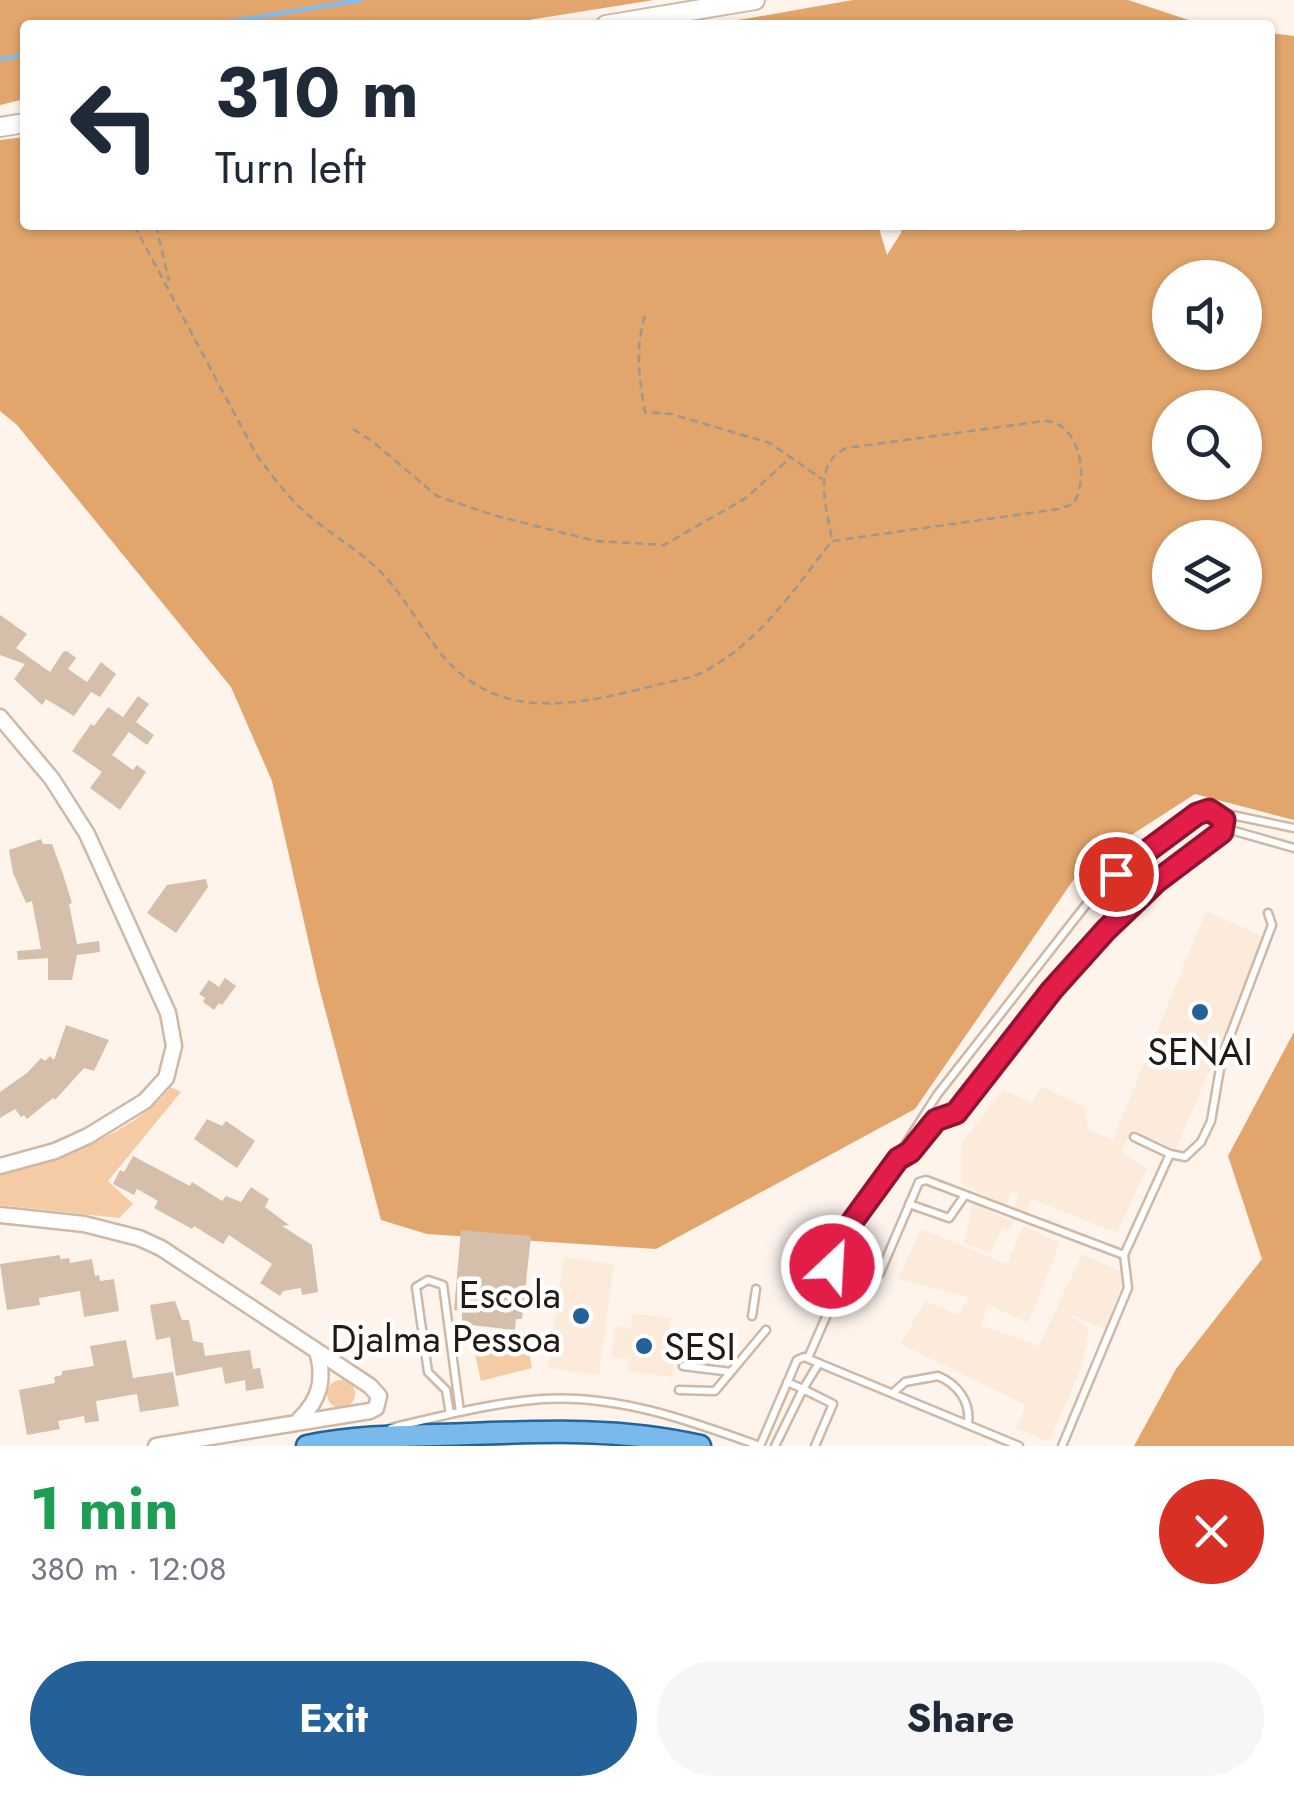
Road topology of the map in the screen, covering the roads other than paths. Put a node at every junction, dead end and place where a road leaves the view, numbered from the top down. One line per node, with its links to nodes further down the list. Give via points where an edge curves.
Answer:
1 (755, 0): 2 (main road)
2 (636, 20)
3 (0, 717): 12 (street, via 87,834 168,1012 174,1046 166,1078 144,1101 55,1151)
4 (1209, 810): 5 (lane, via 1222,816); 6 (lane); 11 (lane, via 1143,853 1089,901 937,1095)
5 (1224, 828): 7 (lane); 11 (lane, via 1132,904 1052,990 960,1108 936,1120)
6 (1294, 828)
7 (1294, 848)
8 (1268, 914): 10 (lane, via 1272,925 1222,1057 1211,1121 1192,1153)
9 (1134, 1137): 10 (lane)
10 (1170, 1154): 16 (lane)
11 (898, 1159): 17 (lane, via 832,1259 832,1266)
12 (0, 1166)
13 (965, 1195): 14 (lane, via 949,1218); 14 (lane, via 922,1180); 16 (lane)
14 (909, 1204): 17 (lane, via 880,1273 855,1261)
15 (0, 1214): 21 (street, via 140,1238)
16 (1124, 1255): 42 (lane, via 1128,1288)
17 (846, 1270): 22 (lane)
18 (756, 1289): 19 (lane)
19 (752, 1316)
20 (766, 1330): 25 (lane)
21 (317, 1350): 32 (street, via 319,1393); 32 (street, via 376,1390 379,1402 370,1411)
22 (808, 1358): 23 (lane); 26 (lane, via 796,1360)
23 (820, 1363): 27 (lane); 29 (lane)
24 (683, 1366): 25 (lane)
25 (732, 1372): 28 (lane, via 710,1393)
26 (787, 1382): 27 (lane); 38 (lane)
27 (803, 1389): 39 (lane); 40 (lane, via 833,1404)
28 (679, 1390)
29 (894, 1392): 33 (lane); 33 (lane, via 905,1382 938,1376 957,1387)
30 (460, 1412): 31 (lane); 31 (lane, via 443,1285 428,1280 416,1286 428,1372 446,1390); 38 (lane, via 545,1399 617,1404)
31 (450, 1414): 34 (lane)
32 (299, 1420): 35 (street)
33 (968, 1424): 41 (lane)
34 (349, 1438): 36 (main road); 37 (main road, via 592,1431)
35 (156, 1446)
36 (307, 1446)
37 (700, 1446)
38 (760, 1446)
39 (775, 1446)
40 (815, 1446)
41 (1020, 1446)
42 (1062, 1446)

